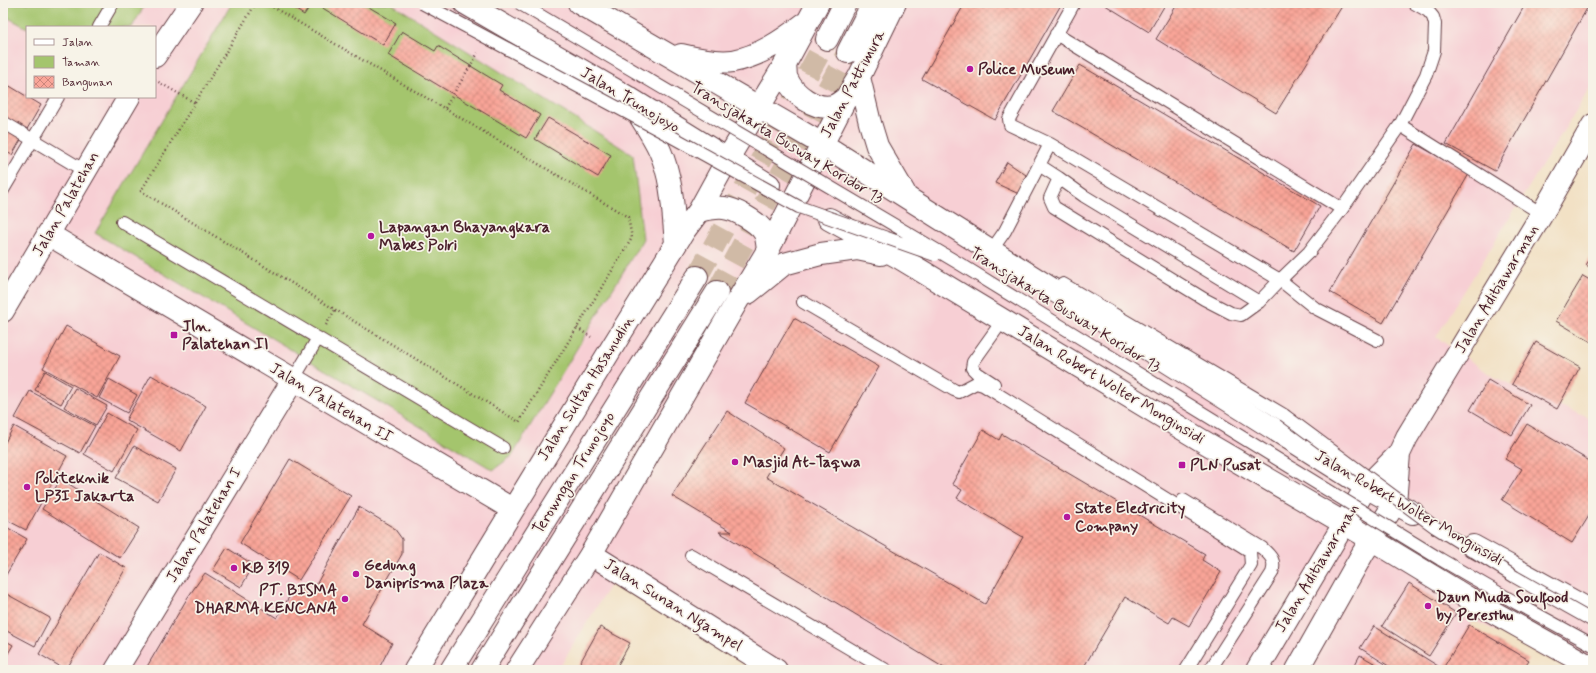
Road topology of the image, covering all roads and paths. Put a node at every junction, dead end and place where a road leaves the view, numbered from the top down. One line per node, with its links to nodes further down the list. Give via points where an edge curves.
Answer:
1 (113, 3): 17 (lane)
2 (191, 3): 22 (main road)
3 (256, 3): 30 (path)
4 (266, 3): 32 (path)
5 (422, 3): 55 (lane, bridge, via 799,207)
6 (465, 3): 16 (main road, Jalan Trunojoyo)
7 (519, 3): 55 (lane, Transjakarta Busway Koridor 13, bridge)
8 (579, 3): 14 (main road)
9 (845, 3): 19 (main road)
10 (873, 3): 21 (main road)
11 (895, 3): 24 (main road, Jalan Pattimura)
12 (1074, 3): 18 (lane)
13 (1414, 3): 34 (lane, via 1428,11 1433,18 1434,51 1426,74)
14 (602, 7): 20 (main road)
15 (814, 11): 20 (main road, via 779,42 733,61 706,61); 23 (main road)
16 (497, 22): 28 (main road, Jalan Trunojoyo); 32 (path)
17 (100, 26)
18 (1056, 34): 38 (lane, via 1008,122); 46 (lane)
19 (827, 39)
20 (666, 52): 31 (main road)
21 (848, 52)
22 (156, 55)
23 (785, 64): 29 (main road, via 787,78 793,90 807,101 823,107 834,106); 31 (main road)
24 (859, 77): 29 (main road, Jalan Pattimura); 44 (main road, via 877,146)
25 (156, 81): 30 (path)
26 (57, 98): 36 (lane)
27 (128, 98): 41 (main road, Jalan Palatehan)
28 (629, 98): 39 (main road, Jalan Trunojoyo); 51 (main road, via 660,150 668,178)
29 (846, 98): 37 (main road, Jalan Pattimura)
30 (195, 103): 32 (path, via 141,191 519,422 632,238 628,217)
31 (759, 107): 37 (main road); 39 (main road, Jalan Sultan Hasanudin)
32 (445, 108)
33 (3, 122): 36 (lane)
34 (1400, 125): 46 (lane); 48 (lane)
35 (1593, 125): 48 (main road, Jalan Aditiawarman)
36 (32, 140): 41 (lane); 43 (lane)
37 (822, 144): 44 (main road, Jalan Robert Wolter Monginsidi); 45 (main road)
38 (1050, 144): 40 (lane); 57 (lane)
39 (727, 160): 45 (main road, Jalan Trunojoyo); 47 (main road, Jalan Sultan Hasanudin)
40 (1039, 166): 42 (lane); 53 (lane, via 1005,231)
41 (85, 171): 50 (main road, Jalan Palatehan)
42 (1059, 178): 60 (lane, via 1084,196); 60 (lane, via 1050,198 1054,207 1231,313 1241,315)
43 (3, 190)
44 (906, 196): 53 (main road, Jalan Robert Wolter Monginsidi)
45 (794, 200): 52 (main road); 54 (main road, Jalan Robert Wolter Monginsidi)
46 (1342, 208): 57 (lane, via 1309,252)
47 (699, 210): 51 (main road, Jalan Sultan Hasanudin); 52 (main road, via 726,208 745,216 761,227 765,233)
48 (1542, 214): 69 (main road, Jalan Aditiawarman)
49 (122, 222): 64 (lane)
50 (48, 234): 62 (main road, Jalan Palatehan); 67 (main road, Jalan Palatehan II)
51 (676, 243): 72 (main road, Jalan Sultan Hasanudin)
52 (768, 250): 61 (main road)
53 (1008, 257): 70 (main road, Jalan Robert Wolter Monginsidi); 78 (lane, bridge, via 1284,415 1435,527)
54 (900, 258): 61 (main road, via 856,248 784,264); 63 (main road, Jalan Robert Wolter Monginsidi)
55 (960, 264): 79 (lane, Transjakarta Busway Koridor 13, bridge, via 1440,559 1518,604)
56 (697, 276): 82 (main road, Terowngan Trunojoyo)
57 (1280, 280): 60 (lane); 65 (lane, via 1315,308)
58 (717, 292): 83 (main road, Terowngan Trunojoyo)
59 (803, 302): 66 (lane, via 954,390 959,392)
60 (1259, 302)
61 (736, 303): 75 (main road)
62 (3, 311)
63 (1003, 320): 66 (lane, via 973,362); 73 (main road, Jalan Robert Wolter Monginsidi)
64 (318, 338): 67 (lane); 68 (lane)
65 (1377, 340)
66 (975, 379): 87 (lane, via 976,383 1250,551 1251,565); 88 (lane, via 1262,548 1271,557 1274,566 1272,574)
67 (293, 380): 72 (main road, Jalan Palatehan II); 80 (main road, Jalan Palatehan I)
68 (503, 448)
69 (1399, 454): 70 (main road, Jalan Aditiawarman); 71 (main road, Jalan Aditiawarman)
70 (1366, 487): 71 (main road, Jalan Robert Wolter Monginsidi); 73 (main road, Jalan Aditiawarman)
71 (1395, 503): 74 (main road, Jalan Aditiawarman); 77 (main road, Jalan Robert Wolter Monginsidi)
72 (512, 509): 81 (main road, Jalan Sultan Hasanudin)
73 (1343, 523): 74 (main road, Jalan Robert Wolter Monginsidi); 89 (main road, Jalan Aditiawarman)
74 (1371, 539): 79 (main road, Jalan Robert Wolter Monginsidi, via 1468,598); 90 (main road, Jalan Aditiawarman)
75 (591, 554): 84 (main road); 85 (main road, Jalan Sunan Ngampel)
76 (691, 555): 86 (lane)
77 (1593, 612)
78 (1593, 621)
79 (1588, 661)
80 (116, 670)
81 (415, 670)
82 (451, 670)
83 (482, 670)
84 (517, 670)
85 (776, 670)
86 (886, 670)
87 (1186, 670)
88 (1210, 670)
89 (1258, 670)
90 (1297, 670)

